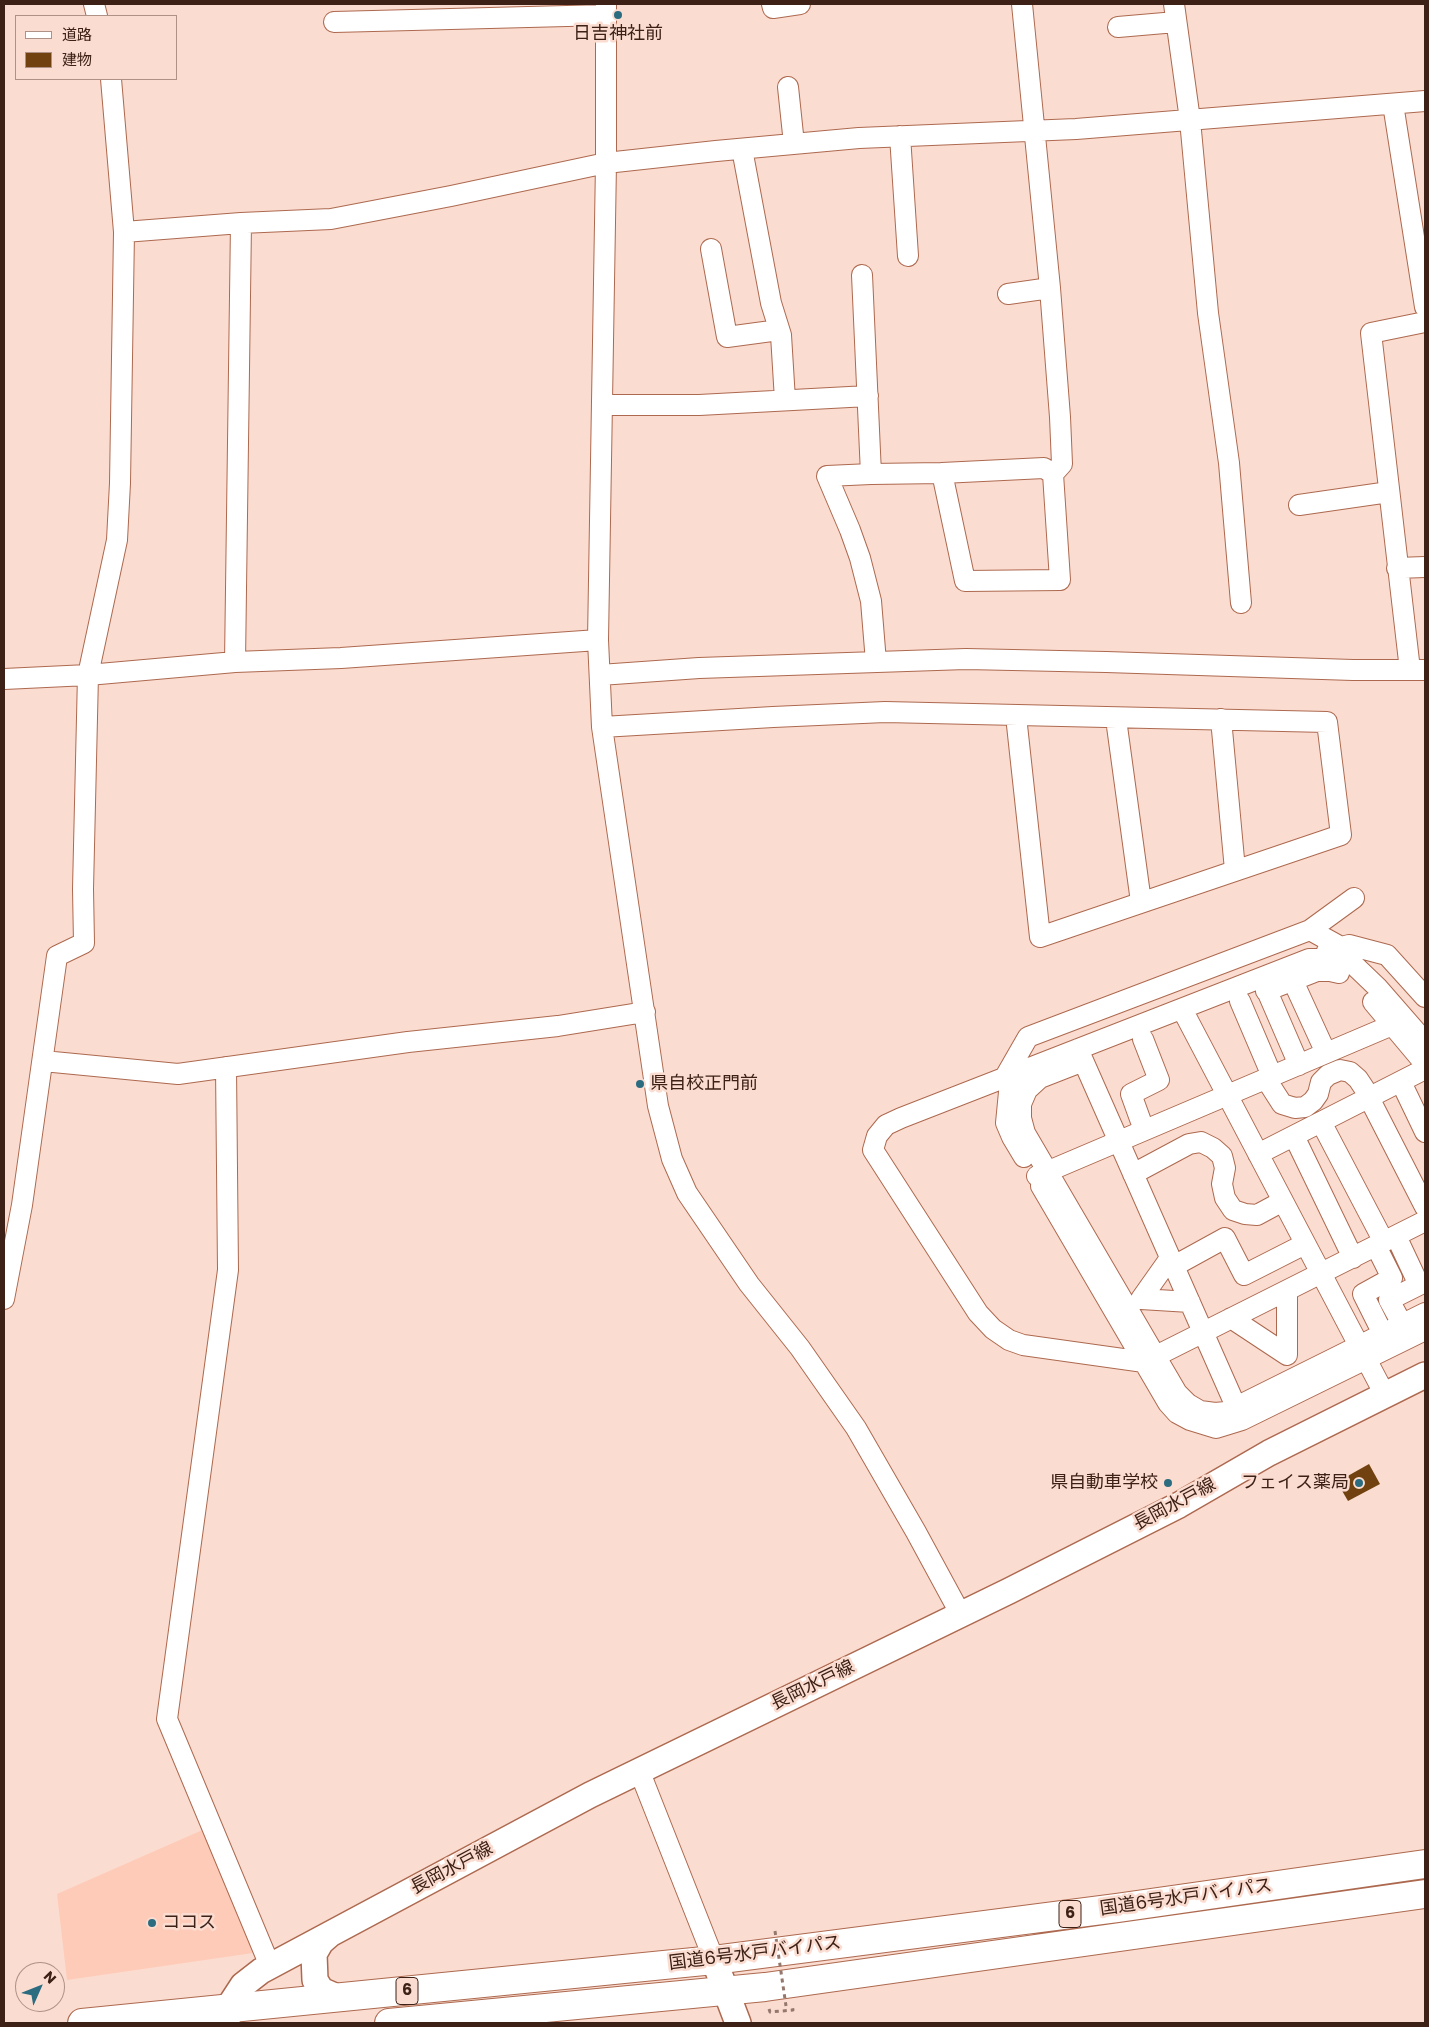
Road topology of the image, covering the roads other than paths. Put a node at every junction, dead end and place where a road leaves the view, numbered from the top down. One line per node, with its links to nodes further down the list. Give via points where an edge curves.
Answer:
1 (772, 4): 2 (street, via 773,8)
2 (800, 4)
3 (1022, 4): 13 (street)
4 (606, 9): 6 (street); 17 (street)
5 (1175, 13): 7 (street); 12 (street)
6 (334, 22)
7 (1118, 26)
8 (111, 80): 19 (street)
9 (788, 86): 15 (street)
10 (1425, 101): 11 (street)
11 (1393, 104): 12 (street); 25 (street)
12 (1190, 120): 13 (street); 38 (street, via 1208,313 1230,463)
13 (1034, 131): 14 (street); 23 (street)
14 (900, 136): 15 (street); 21 (street)
15 (794, 144): 16 (street)
16 (742, 148): 17 (street); 27 (street)
17 (606, 163): 18 (street, via 331,219); 30 (street)
18 (241, 223): 19 (street); 40 (street)
19 (124, 232): 44 (street, via 117,540)
20 (711, 249): 27 (street, via 727,337)
21 (908, 256)
22 (862, 275): 28 (street)
23 (1050, 288): 24 (street); 33 (street, via 1062,464)
24 (1008, 294)
25 (1425, 307)
26 (1425, 322): 34 (street, via 1371,333)
27 (779, 330): 29 (street)
28 (868, 396): 29 (street); 32 (street)
29 (785, 400): 30 (street, via 699,405)
30 (602, 405): 39 (street)
31 (942, 473): 32 (street); 33 (street, via 1044,468); 33 (street, via 966,581 1060,580)
32 (871, 474): 41 (street, via 827,476 850,530 871,601)
33 (1053, 474)
34 (1389, 492): 35 (street); 37 (street)
35 (1299, 505)
36 (1425, 567): 37 (street)
37 (1397, 568): 42 (street)
38 (1241, 603)
39 (598, 640): 40 (street); 43 (street)
40 (236, 662): 44 (street)
41 (876, 662): 42 (street, via 976,659); 43 (street)
42 (1418, 670)
43 (600, 674): 49 (street)
44 (88, 675): 45 (street); 68 (street, via 84,943 57,956)
45 (4, 679)
46 (1016, 716): 47 (street); 49 (street, via 885,712); 52 (street, via 1040,937)
47 (1116, 718): 48 (street); 52 (street)
48 (1221, 719): 50 (street); 50 (street, via 1327,722 1341,835)
49 (602, 727): 60 (street)
50 (1235, 870): 52 (street)
51 (1354, 898): 53 (street)
52 (1141, 902)
53 (1310, 930): 54 (street); 74 (street, via 1028,1037)
54 (1344, 945): 55 (street); 58 (street, via 1387,955); 61 (street, via 1390,973)
55 (1309, 959): 62 (street); 63 (street, via 1339,959 1354,965 1378,988)
56 (1293, 981): 57 (street); 63 (street, via 1317,971 1343,974); 66 (street)
57 (1267, 991): 59 (street); 71 (street)
58 (1425, 997)
59 (1240, 1001): 62 (street); 75 (street)
60 (645, 1012): 72 (street, via 558,1026 408,1042); 110 (street, via 658,1106 672,1159 687,1193 749,1284 800,1348 856,1428)
61 (1425, 1014)
62 (1185, 1015): 64 (street); 67 (street); 77 (street)
63 (1399, 1022): 65 (street); 66 (street); 69 (street)
64 (1143, 1039): 67 (street); 80 (street, via 1160,1080 1130,1094)
65 (1425, 1042)
66 (1326, 1053): 71 (street)
67 (1081, 1055): 70 (street); 83 (street); 85 (street, via 1040,1078 1027,1090 1021,1104 1025,1133)
68 (42, 1061): 72 (street, via 178,1074); 88 (street)
69 (1425, 1064)
70 (1034, 1065): 74 (street); 85 (street, via 1009,1092 1006,1123 1012,1137)
71 (1299, 1065): 75 (street)
72 (226, 1067): 116 (street, via 228,1270 167,1719)
73 (1425, 1069): 76 (street)
74 (1005, 1077): 106 (street, via 886,1125 877,1136 873,1150 978,1314 993,1329 1023,1345)
75 (1269, 1077): 77 (street); 78 (street, via 1273,1092 1282,1104 1295,1108 1305,1107 1313,1101 1321,1082 1340,1070 1358,1078)
76 (1401, 1082): 78 (street); 81 (street)
77 (1227, 1095): 80 (street); 84 (street)
78 (1369, 1098): 79 (street); 89 (street)
79 (1321, 1122): 82 (street); 91 (street)
80 (1144, 1130): 83 (street)
81 (1425, 1132)
82 (1294, 1136): 84 (street); 93 (street)
83 (1119, 1142): 85 (street); 86 (street)
84 (1258, 1154): 87 (street)
85 (1042, 1174): 106 (street)
86 (1133, 1174): 87 (street, via 1190,1144 1201,1142 1222,1156 1225,1168 1222,1184 1225,1198 1233,1210 1257,1215); 94 (street)
87 (1283, 1201): 92 (street)
88 (13, 1204): 97 (street)
89 (1425, 1207)
90 (1425, 1221): 91 (street)
91 (1385, 1241): 93 (street); 101 (street, via 1419,1284 1389,1300); 104 (street, via 1392,1278 1364,1294)
92 (1305, 1244): 94 (street, via 1244,1275 1225,1238); 95 (street)
93 (1353, 1258): 95 (street)
94 (1172, 1262): 98 (street); 98 (street, via 1141,1299)
95 (1321, 1274): 96 (street); 105 (street)
96 (1287, 1291): 100 (street); 100 (street, via 1287,1355)
97 (4, 1299)
98 (1190, 1302): 103 (street)
99 (1425, 1313): 101 (street)
100 (1231, 1318): 103 (street)
101 (1402, 1324): 104 (street)
102 (1425, 1330): 105 (street)
103 (1203, 1332): 106 (street); 109 (street)
104 (1383, 1334): 105 (street)
105 (1362, 1353): 108 (street); 109 (street)
106 (1150, 1359): 109 (street, via 1168,1403 1177,1413 1216,1428)
107 (1425, 1375): 108 (main road, 長岡水戸線)
108 (1385, 1395): 110 (main road, 長岡水戸線, via 1269,1453 1179,1505)
109 (1239, 1414)
110 (960, 1615): 111 (main road, 長岡水戸線)
111 (639, 1770): 114 (main road, 長岡水戸線); 115 (street)
112 (1425, 1864): 115 (highway, 国道6号水戸バイパス / 6)
113 (1425, 1894): 117 (highway, 国道6号水戸バイパス / 6)
114 (329, 1935): 116 (main road, 長岡水戸線); 118 (main road, via 314,1954 315,1980 321,1990)
115 (714, 1960): 117 (main road); 118 (highway, 国道6号水戸バイパス / 6)
116 (270, 1966): 119 (main road, 長岡水戸線, via 243,1985)
117 (728, 1992): 121 (highway, 国道6号水戸バイパス / 6); 122 (main road)
118 (337, 1998): 119 (highway, 国道6号水戸バイパス / 6)
119 (227, 2016): 120 (highway, 国道6号水戸バイパス / 6)
120 (82, 2023)
121 (389, 2023)
122 (738, 2023)

